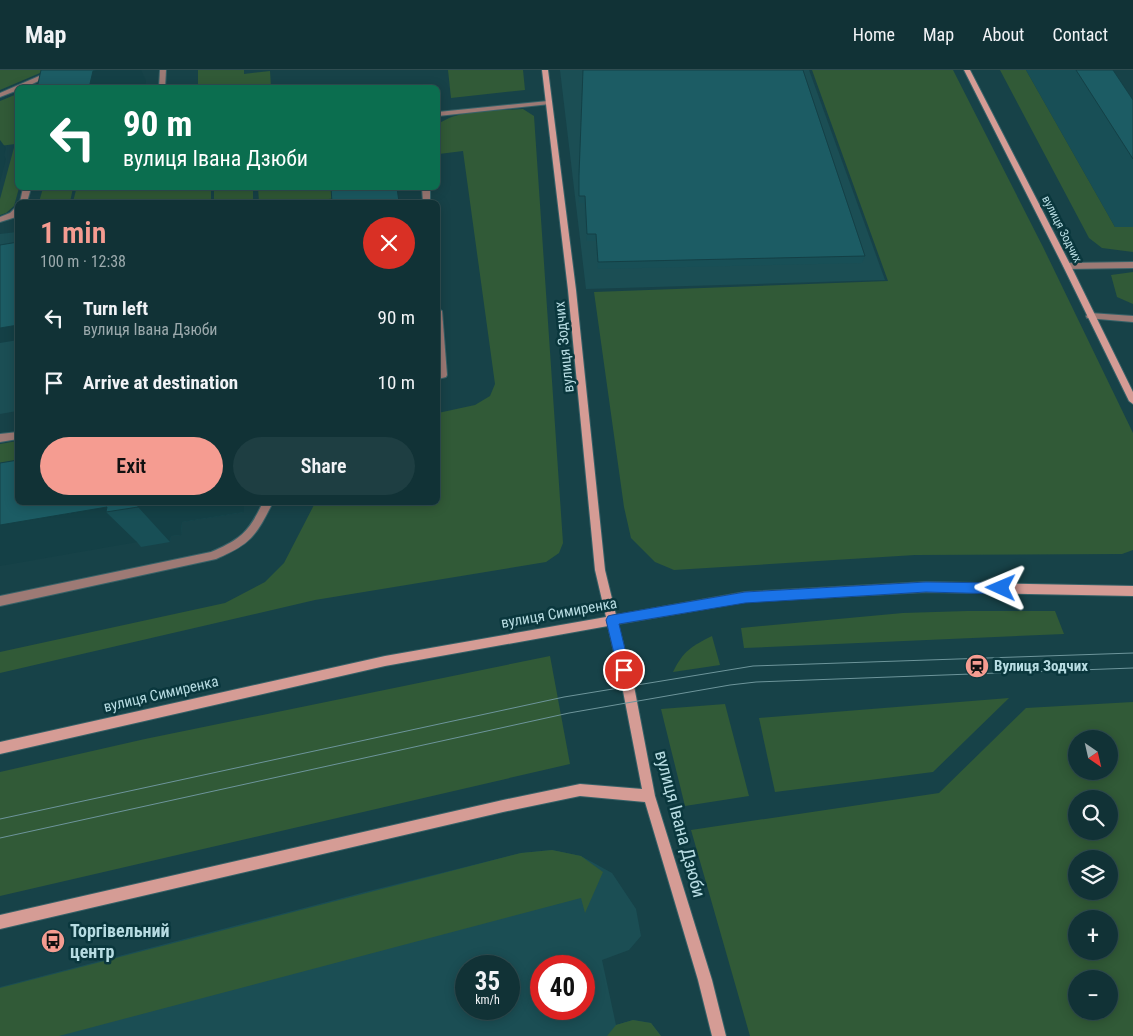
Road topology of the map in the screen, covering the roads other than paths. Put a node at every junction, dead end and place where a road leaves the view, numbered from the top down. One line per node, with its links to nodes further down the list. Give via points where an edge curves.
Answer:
1 (58, 70): 5 (lane, via 50,77)
2 (163, 70): 6 (lane)
3 (545, 70): 9 (main road, вулиця Зодчих)
4 (967, 70): 14 (main road, вулиця Зодчих)
5 (27, 85)
6 (162, 85)
7 (15, 89): 8 (lane)
8 (0, 95)
9 (548, 103): 10 (lane); 25 (main road, вулиця Зодчих, via 572,290 600,570)
10 (440, 114)
11 (15, 213): 12 (lane)
12 (0, 220)
13 (1133, 264): 14 (lane)
14 (1067, 266): 15 (main road, вулиця Зодчих)
15 (1090, 316): 16 (lane); 19 (main road, вулиця Зодчих)
16 (1133, 319)
17 (440, 336): 18 (lane, via 443,374)
18 (440, 375)
19 (1133, 401)
20 (15, 436): 21 (lane)
21 (0, 438)
22 (267, 505): 24 (lane, via 254,532 238,546 212,556)
23 (1133, 591): 25 (main road, вулиця Симиренка, via 907,588 745,598)
24 (0, 601)
25 (612, 620): 26 (main road, вулиця Симиренка, via 385,660); 27 (main road, вулиця Івана Дзюби)
26 (0, 748)
27 (649, 796): 28 (main road, via 580,790); 29 (main road, вулиця Івана Дзюби)
28 (0, 922)
29 (720, 1036)

